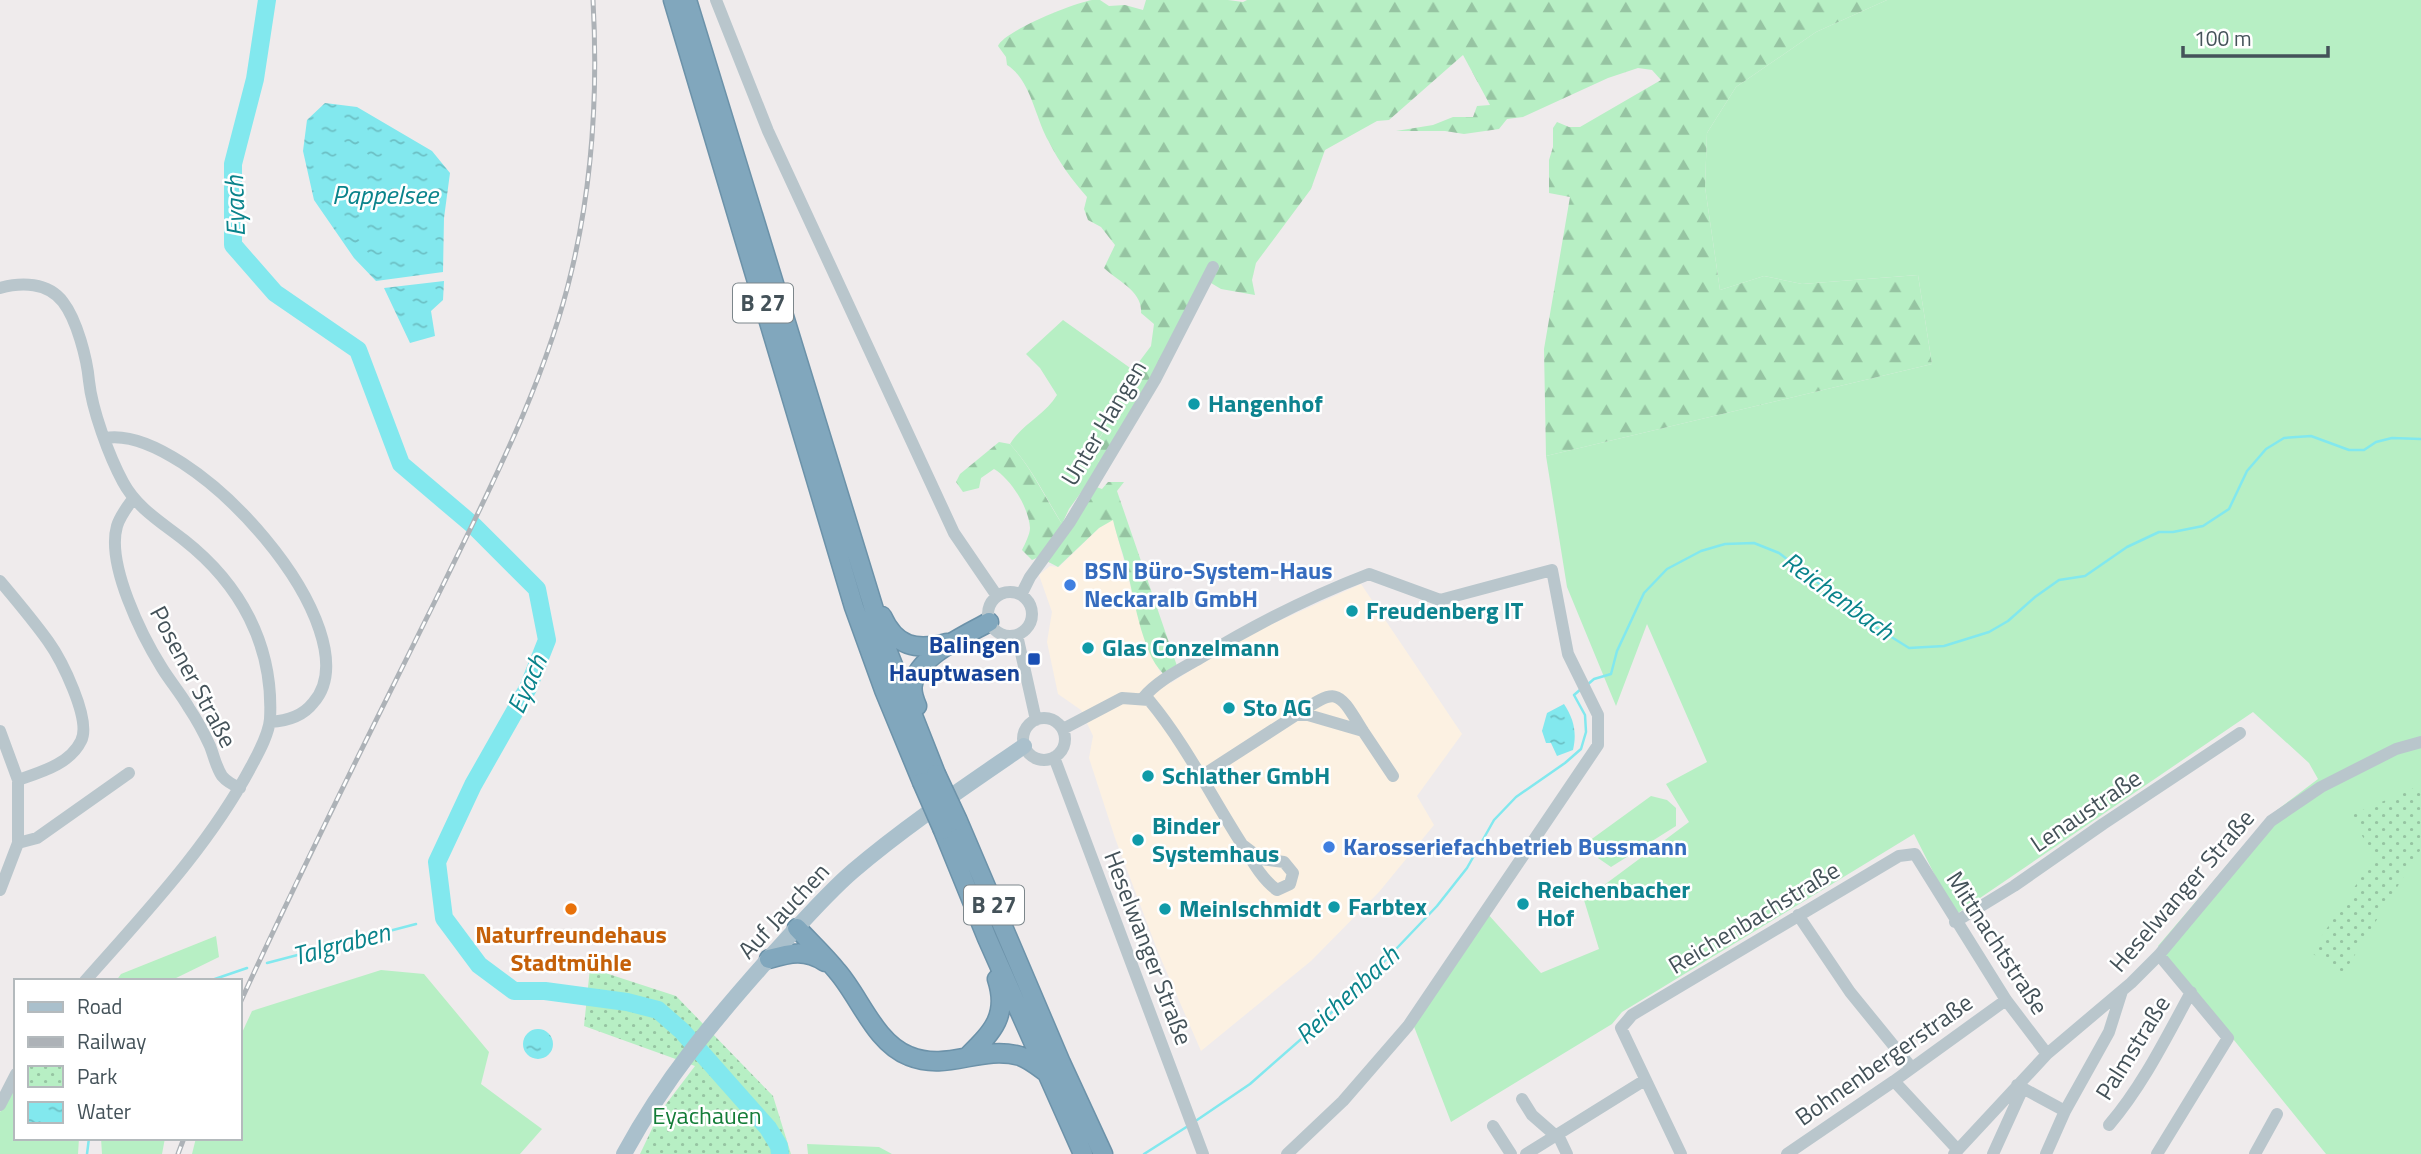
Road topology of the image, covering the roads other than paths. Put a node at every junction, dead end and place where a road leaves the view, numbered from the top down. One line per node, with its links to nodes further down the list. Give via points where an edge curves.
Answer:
1 (673, 0): 30 (highway, B 27, via 854,607 884,690)
2 (687, 0): 8 (highway, B 27)
3 (716, 0): 11 (street, via 768,131 954,533)
4 (1213, 267): 10 (street, Unter Hangen, via 1156,380)
5 (0, 288): 6 (street, via 32,285 62,301 77,330)
6 (105, 438): 7 (street); 18 (street, via 145,442 195,470 261,533 304,597 324,643 326,683 310,707 297,716)
7 (133, 499): 18 (street, via 208,561 250,615 270,684); 32 (street, Posener Straße, via 122,513 114,543 126,591 143,633 189,707 219,770)
8 (863, 577): 14 (highway, via 888,630 903,643 927,648); 25 (highway, B 27)
9 (0, 581): 31 (street, via 49,642 83,717 83,740 67,759)
10 (1021, 595): 11 (street); 13 (street, via 1030,605 1031,620)
11 (997, 596): 12 (street, via 988,607)
12 (989, 622): 13 (street, via 1003,635); 14 (highway)
13 (1017, 635): 17 (street)
14 (957, 640): 25 (highway, via 934,654 913,683)
15 (1143, 698): 19 (street, via 1122,698); 29 (street, via 1164,718); 69 (street, via 1164,679 1239,634 1315,594 1369,574 1440,600 1552,570 1568,654 1598,715 1598,745 1408,1026 1343,1101)
16 (1296, 715): 21 (street); 21 (street, via 1332,694 1346,704); 29 (street)
17 (1037, 719): 19 (street, via 1050,719); 24 (street, via 1025,730)
18 (270, 722): 32 (street)
19 (1063, 729): 26 (street, via 1063,747)
20 (0, 731): 31 (street)
21 (1363, 731): 28 (street)
22 (2240, 733): 39 (street, Lenaustraße)
23 (2421, 743): 42 (street, Heselwanger Straße, via 2396,749 2321,786 2271,821)
24 (1024, 746): 26 (street, via 1037,759); 40 (main road, Auf Jauchen, via 851,873)
25 (928, 753): 30 (highway, B 27)
26 (1054, 757): 68 (street, Heselwanger Straße)
27 (129, 773): 34 (street, via 37,838)
28 (1393, 776)
29 (1200, 777): 35 (street)
30 (929, 778): 33 (highway, B 27, bridge)
31 (18, 780): 34 (street)
32 (240, 788): 45 (street, via 163,895)
33 (950, 826): 41 (highway, B 27); 67 (highway, B 27)
34 (18, 843): 37 (street)
35 (1244, 846)
36 (1915, 854): 38 (street, Reichenbachstraße, via 1899,856); 39 (street, Mittnachtstraße)
37 (0, 890)
38 (1798, 915): 51 (street, via 1850,992); 54 (street, Reichenbachstraße, via 1632,1015 1621,1028)
39 (1955, 922): 48 (street, Mittnachtstraße)
40 (797, 928): 43 (main road, Auf Jauchen); 44 (highway)
41 (987, 939): 50 (highway, via 1002,996 1000,1014 991,1033); 52 (highway, B 27)
42 (2159, 955): 46 (street, Heselwanger Straße); 47 (street)
43 (769, 959): 44 (highway, via 800,952 814,955); 65 (main road, Auf Jauchen, via 682,1061)
44 (838, 971): 50 (highway, via 887,1041 906,1055 928,1062)
45 (87, 979)
46 (2122, 991): 49 (street, Heselwanger Straße); 59 (street, via 2109,1032)
47 (2191, 992): 61 (street, Palmstraße, via 2144,1077); 77 (street, via 2228,1038)
48 (2006, 1000): 49 (street, Mittnachtstraße); 51 (street, Bohnenbergerstraße)
49 (2047, 1054): 56 (street, Heselwanger Straße)
50 (968, 1056): 52 (highway, via 997,1052 1023,1057)
51 (1911, 1067): 55 (street, Bohnenbergerstraße)
52 (1047, 1073): 66 (highway, B 27)
53 (14, 1078): 58 (street)
54 (1645, 1080): 63 (street); 73 (street)
55 (1894, 1081): 64 (street); 74 (street, Bohnenbergerstraße)
56 (2020, 1086): 59 (street); 64 (street, Heselwanger Straße); 75 (street)
57 (1522, 1099): 63 (street, via 1532,1115)
58 (0, 1105)
59 (2065, 1111): 76 (street)
60 (2277, 1114): 78 (street)
61 (2109, 1125)
62 (1493, 1126): 70 (street)
63 (1557, 1135): 71 (street); 72 (street)
64 (1956, 1152)
65 (624, 1154)
66 (1083, 1154)
67 (1103, 1154)
68 (1203, 1154)
69 (1287, 1154)
70 (1511, 1154)
71 (1526, 1154)
72 (1567, 1154)
73 (1681, 1154)
74 (1787, 1154)
75 (1993, 1154)
76 (2046, 1154)
77 (2157, 1154)
78 (2255, 1154)

